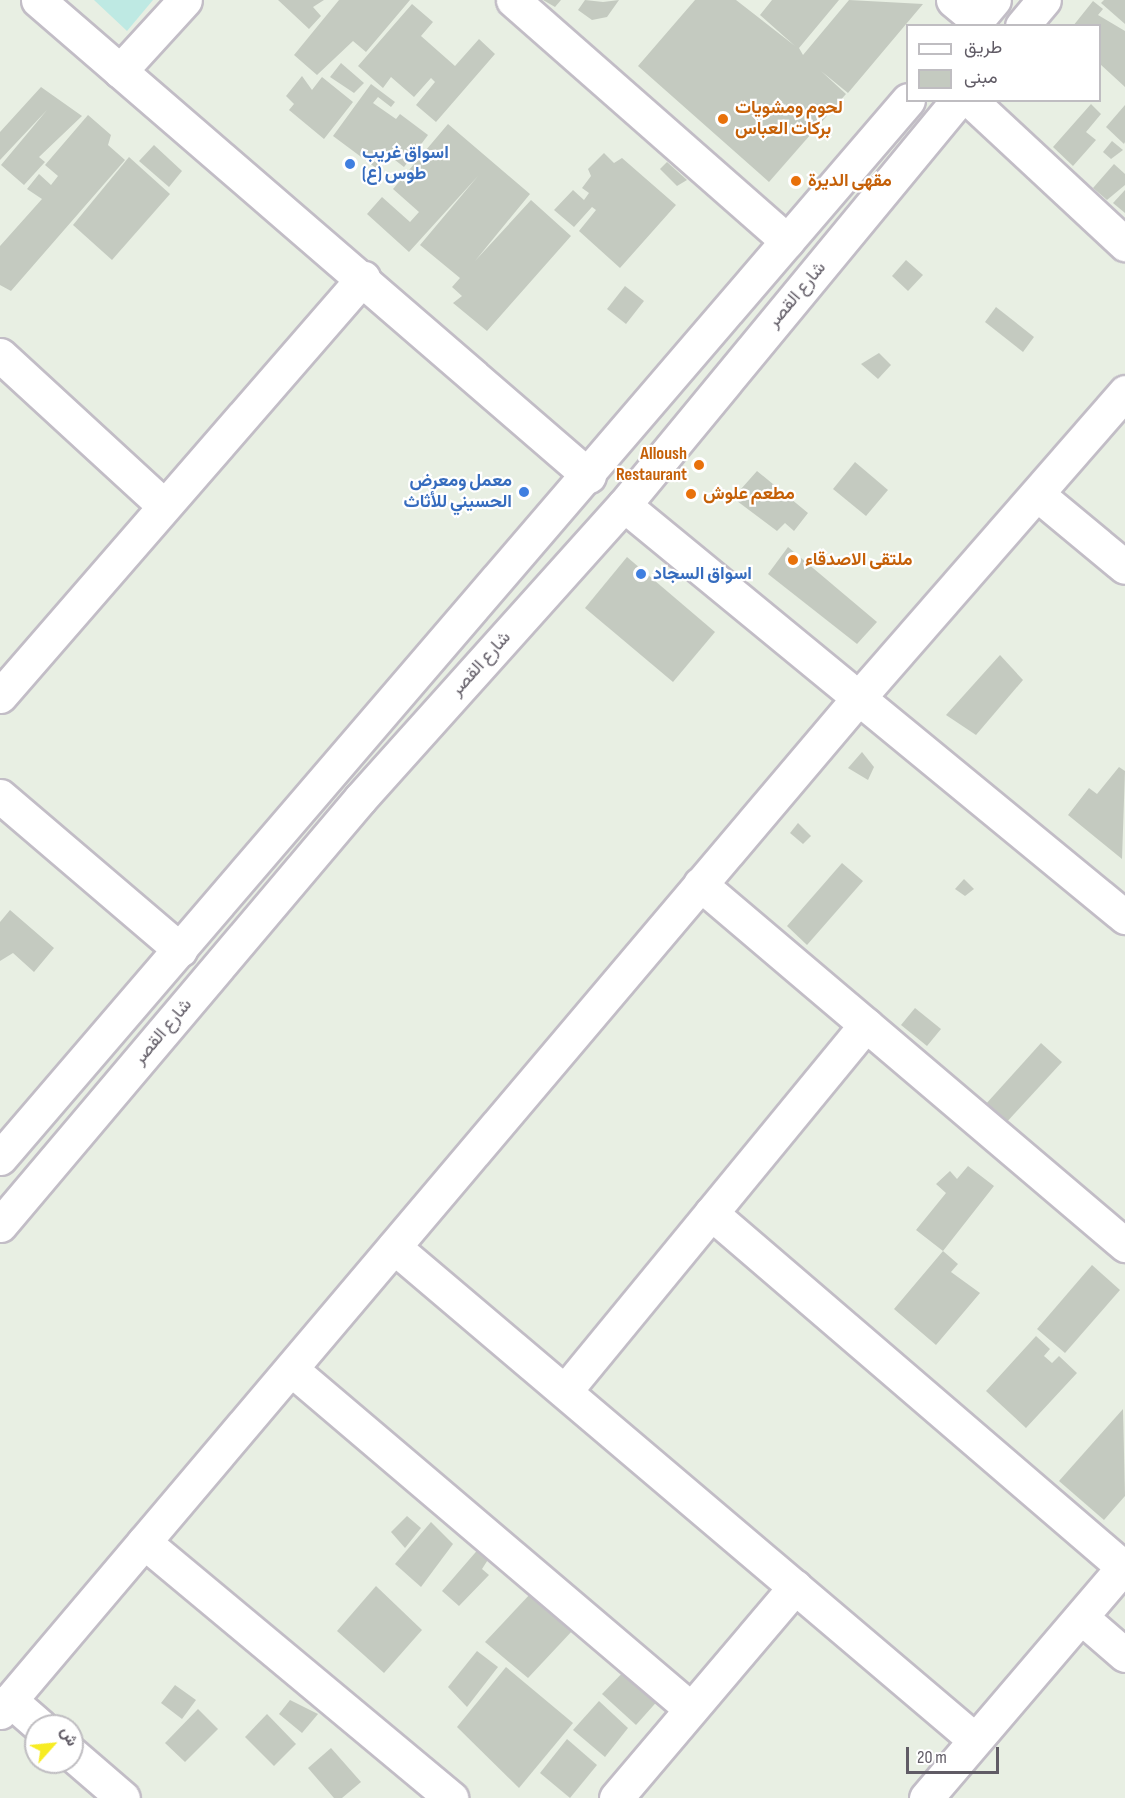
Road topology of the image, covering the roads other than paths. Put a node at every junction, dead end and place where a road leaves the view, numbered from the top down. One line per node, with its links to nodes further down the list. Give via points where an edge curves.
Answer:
1 (38, 0): 6 (street)
2 (185, 0): 6 (street)
3 (513, 0): 10 (street)
4 (1044, 0): 5 (street)
5 (1024, 24)
6 (120, 71): 12 (street)
7 (906, 102): 10 (street)
8 (956, 102): 17 (street, شارع القصر)
9 (972, 102): 11 (street)
10 (788, 241): 15 (street)
11 (1125, 244)
12 (363, 278): 15 (street); 18 (street)
13 (0, 355): 18 (street)
14 (1125, 392): 16 (street)
15 (589, 476): 22 (street)
16 (1036, 494): 19 (street); 20 (street)
17 (624, 505): 20 (street); 23 (street, شارع القصر)
18 (164, 506): 21 (street)
19 (1125, 567)
20 (861, 695): 27 (street); 28 (street)
21 (0, 696)
22 (359, 739): 23 (street, via 367,761); 25 (street)
23 (390, 766): 26 (street, شارع القصر)
24 (0, 796): 29 (street)
25 (285, 825): 26 (street, via 306,829); 29 (street)
26 (315, 853): 33 (street, شارع القصر)
27 (700, 884): 30 (street); 35 (street)
28 (1125, 917)
29 (180, 950): 31 (street)
30 (866, 1025): 32 (street); 34 (street)
31 (0, 1158)
32 (711, 1213): 37 (street); 39 (street)
33 (0, 1225)
34 (1125, 1245)
35 (394, 1247): 36 (street); 37 (street)
36 (291, 1369): 38 (street); 44 (street)
37 (566, 1391): 40 (street)
38 (144, 1542): 43 (street); 49 (street)
39 (1124, 1566): 41 (street)
40 (795, 1587): 44 (street); 46 (street)
41 (1081, 1617): 42 (street); 46 (street)
42 (1125, 1655)
43 (5, 1706): 45 (street)
44 (691, 1709): 50 (street)
45 (24, 1717)
46 (975, 1739): 51 (street)
47 (84, 1764): 48 (street)
48 (123, 1798)
49 (451, 1798)
50 (616, 1798)
51 (926, 1798)

